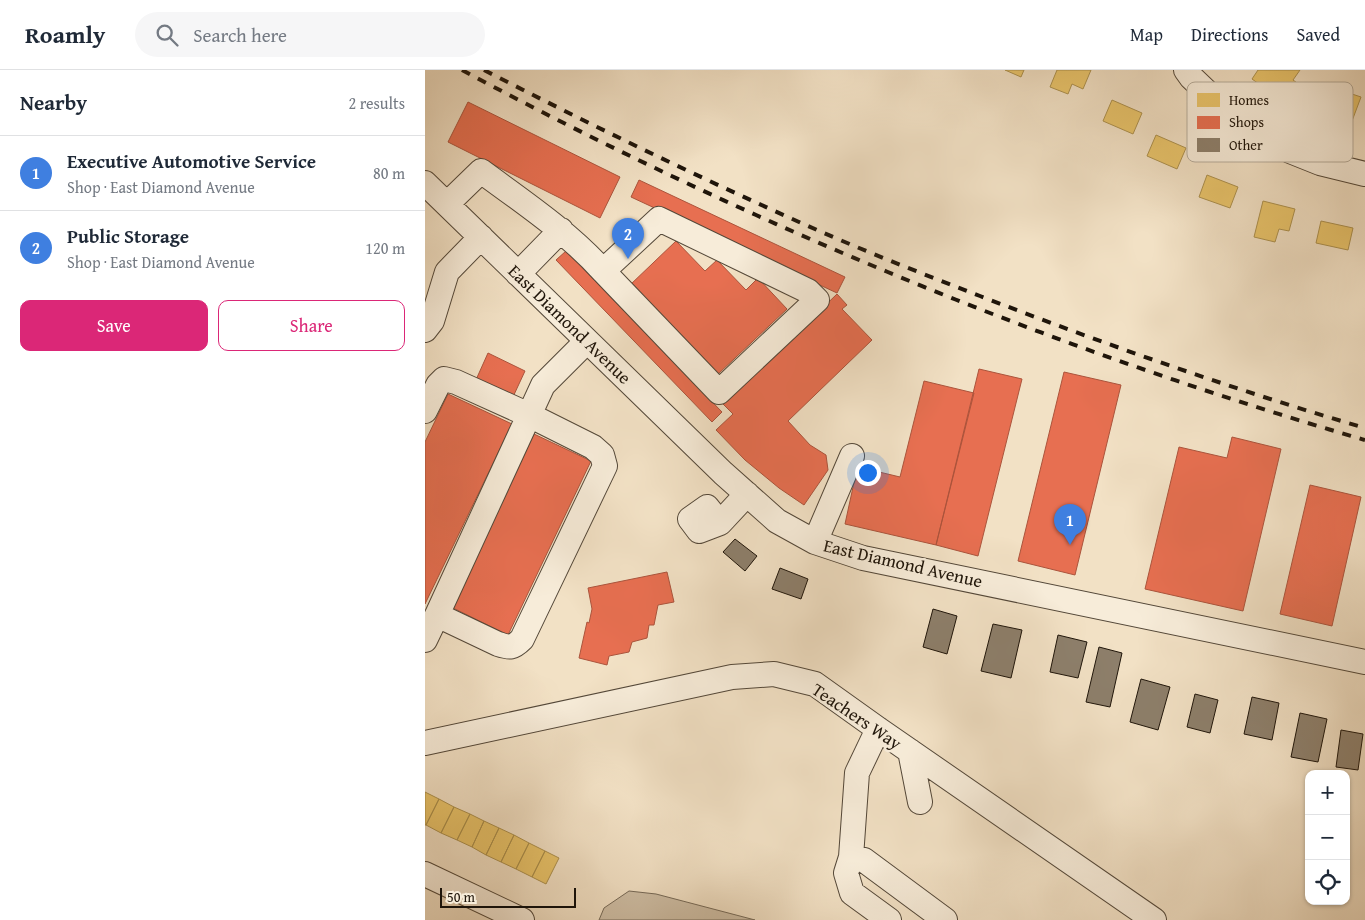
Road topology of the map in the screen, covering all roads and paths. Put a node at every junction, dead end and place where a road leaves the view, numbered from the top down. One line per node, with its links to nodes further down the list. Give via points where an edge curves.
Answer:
1 (1186, 70): 2 (street)
2 (1195, 82)
3 (1318, 162): 4 (street)
4 (1365, 174)
5 (425, 183): 6 (street, East Diamond Avenue)
6 (447, 204): 7 (street, via 481,171); 8 (street, East Diamond Avenue)
7 (561, 230): 9 (street); 10 (street)
8 (481, 237): 10 (street, East Diamond Avenue); 11 (street, via 447,272 432,321)
9 (603, 271): 9 (street, via 659,219 808,291 817,300 719,392)
10 (518, 274): 12 (street, East Diamond Avenue)
11 (425, 330)
12 (587, 341): 14 (street, via 543,385); 16 (street, East Diamond Avenue)
13 (425, 412): 14 (street, via 444,379)
14 (529, 414): 19 (street); 19 (street, via 593,447 602,455 605,466 600,478 522,639 516,645 508,648)
15 (852, 456): 18 (street)
16 (747, 494): 17 (street); 18 (street, East Diamond Avenue, via 777,520)
17 (720, 523)
18 (815, 542): 21 (street, East Diamond Avenue, via 863,558)
19 (437, 615): 20 (street)
20 (425, 640)
21 (1365, 662)
22 (878, 729): 23 (street, Teachers Way, via 815,684 774,674 732,678); 24 (street, Teachers Way); 26 (street, via 857,773)
23 (425, 744)
24 (910, 751): 25 (street); 31 (street, Teachers Way)
25 (920, 802)
26 (851, 857): 29 (street, via 846,873 852,892); 30 (street, via 864,860)
27 (425, 874): 28 (street)
28 (522, 920)
29 (889, 920)
30 (945, 920)
31 (1153, 920)

